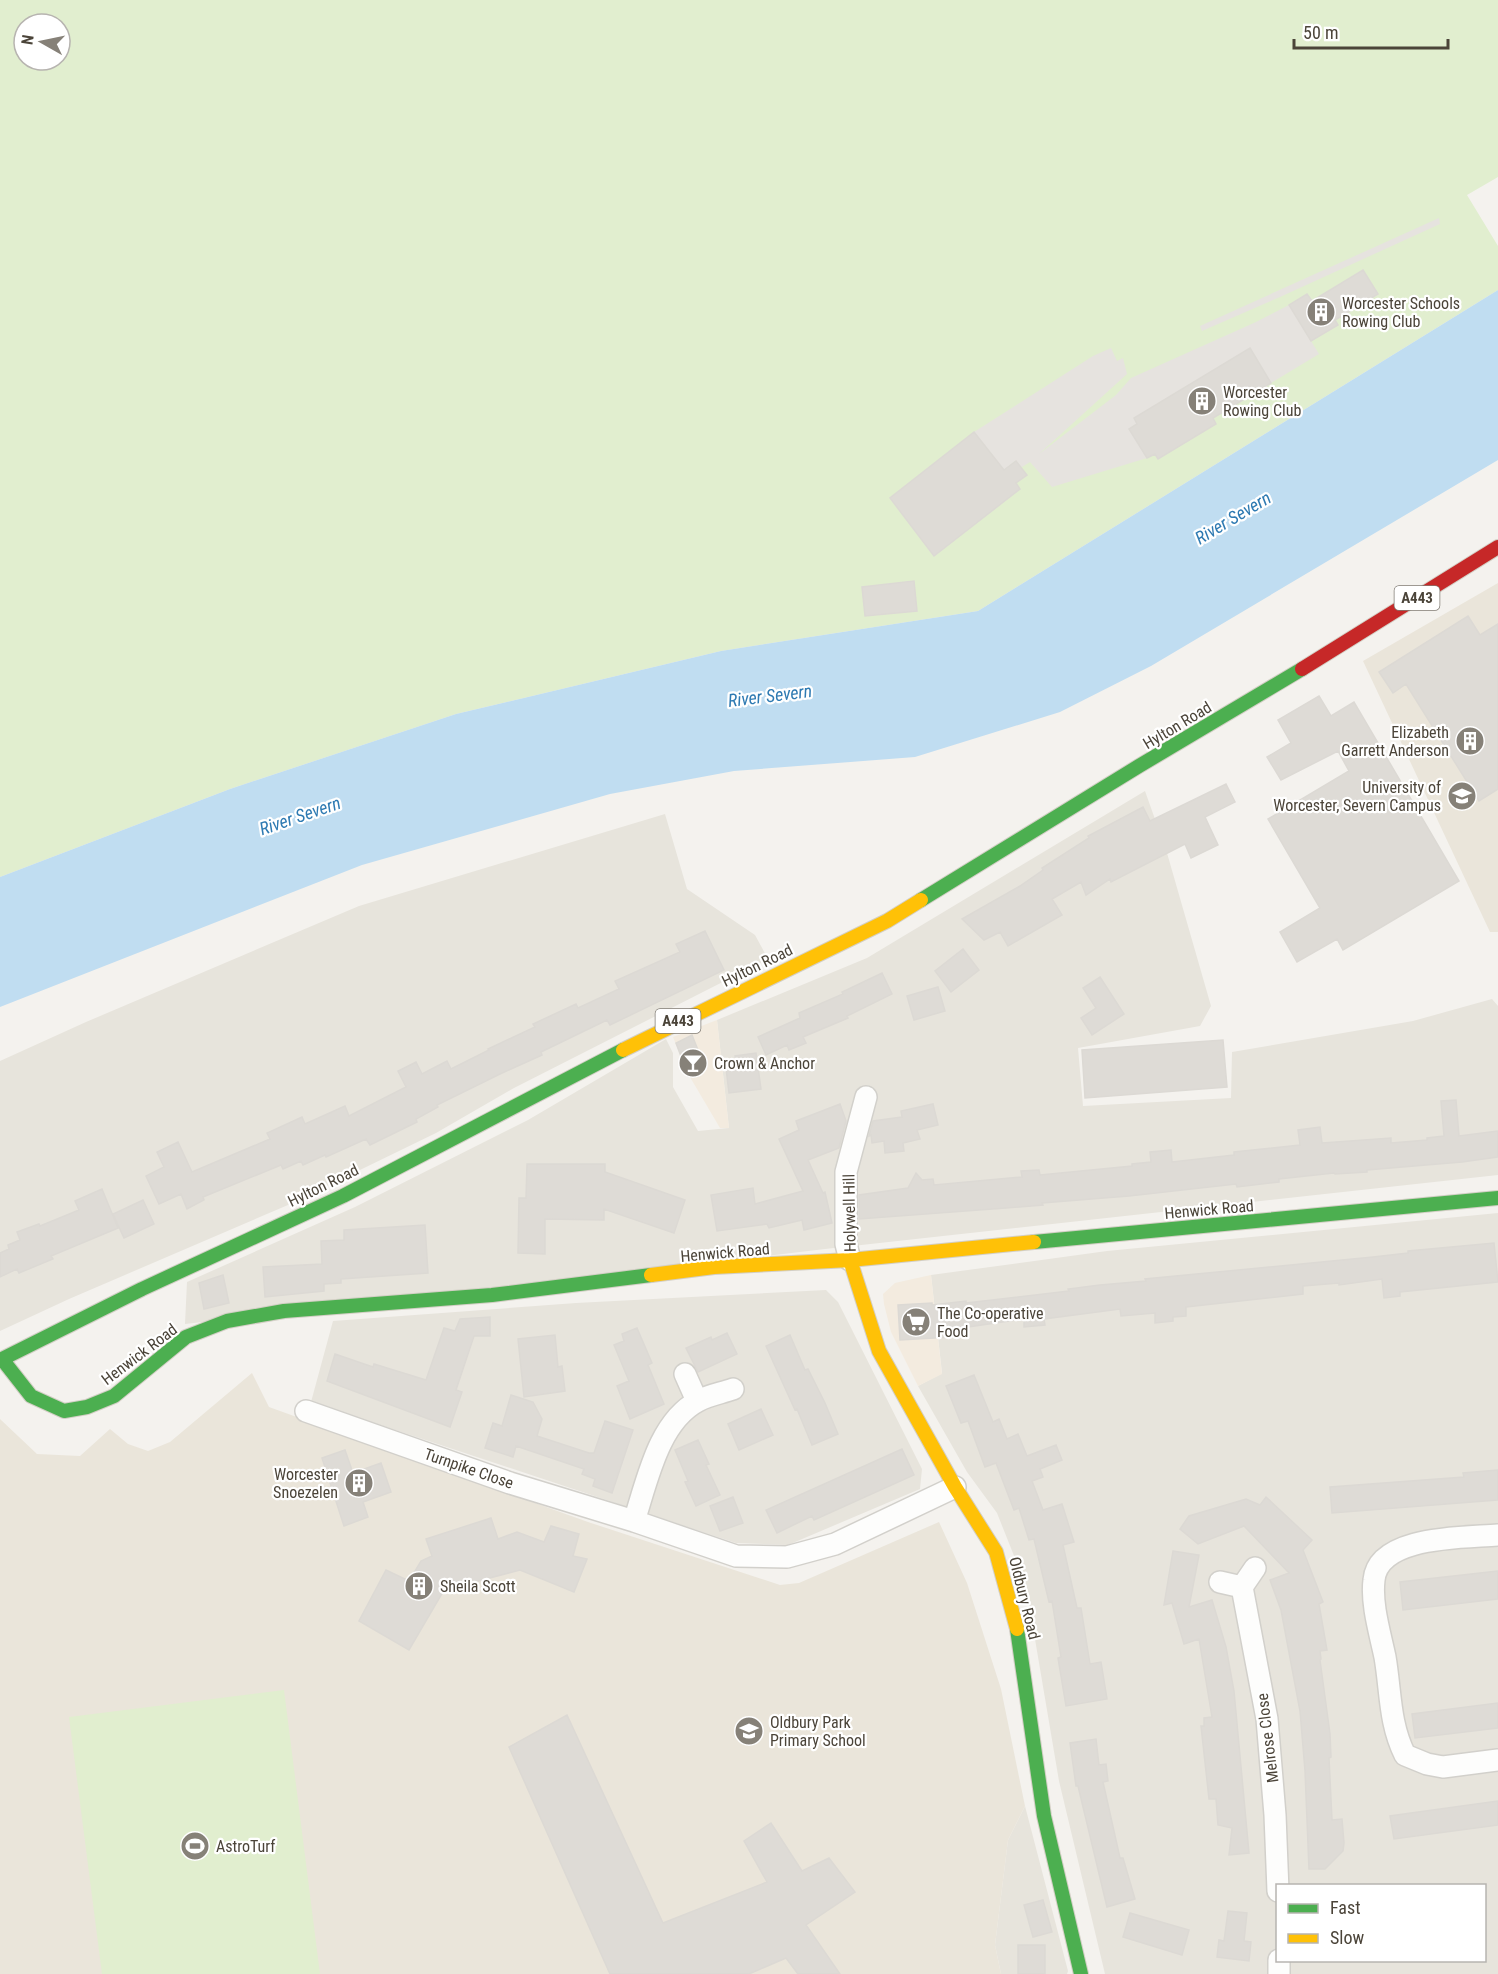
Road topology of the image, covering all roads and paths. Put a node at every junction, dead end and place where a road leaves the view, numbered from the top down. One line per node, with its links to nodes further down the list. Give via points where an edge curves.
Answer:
1 (1498, 547): 5 (main road, Hylton Road / A443, via 887,921 662,1029 343,1196 142,1288)
2 (866, 1097): 4 (street, Holywell Hill, via 846,1172 846,1244)
3 (1498, 1198): 4 (main road, Henwick Road)
4 (850, 1260): 5 (main road, Henwick Road, via 714,1267 492,1295 284,1311 227,1321 186,1337 114,1396 64,1411 32,1396); 10 (main road, Oldbury Road, via 879,1351)
5 (1, 1359)
6 (684, 1374): 8 (street)
7 (733, 1389): 8 (street)
8 (697, 1401): 11 (street, via 675,1419 663,1437)
9 (306, 1411): 11 (street, Turnpike Close, via 510,1483)
10 (955, 1487): 11 (street, Turnpike Close, via 835,1544 787,1557 736,1556); 18 (main road, Oldbury Road, via 996,1552 1017,1619 1044,1816)
11 (634, 1521)
12 (1498, 1535): 16 (street, via 1414,1543 1378,1565 1374,1579 1394,1732 1405,1755 1443,1767)
13 (1255, 1568): 15 (street)
14 (1220, 1582): 15 (street)
15 (1242, 1587): 17 (street, Melrose Close, via 1267,1719)
16 (1498, 1760)
17 (1278, 1884)
18 (1081, 1974)

